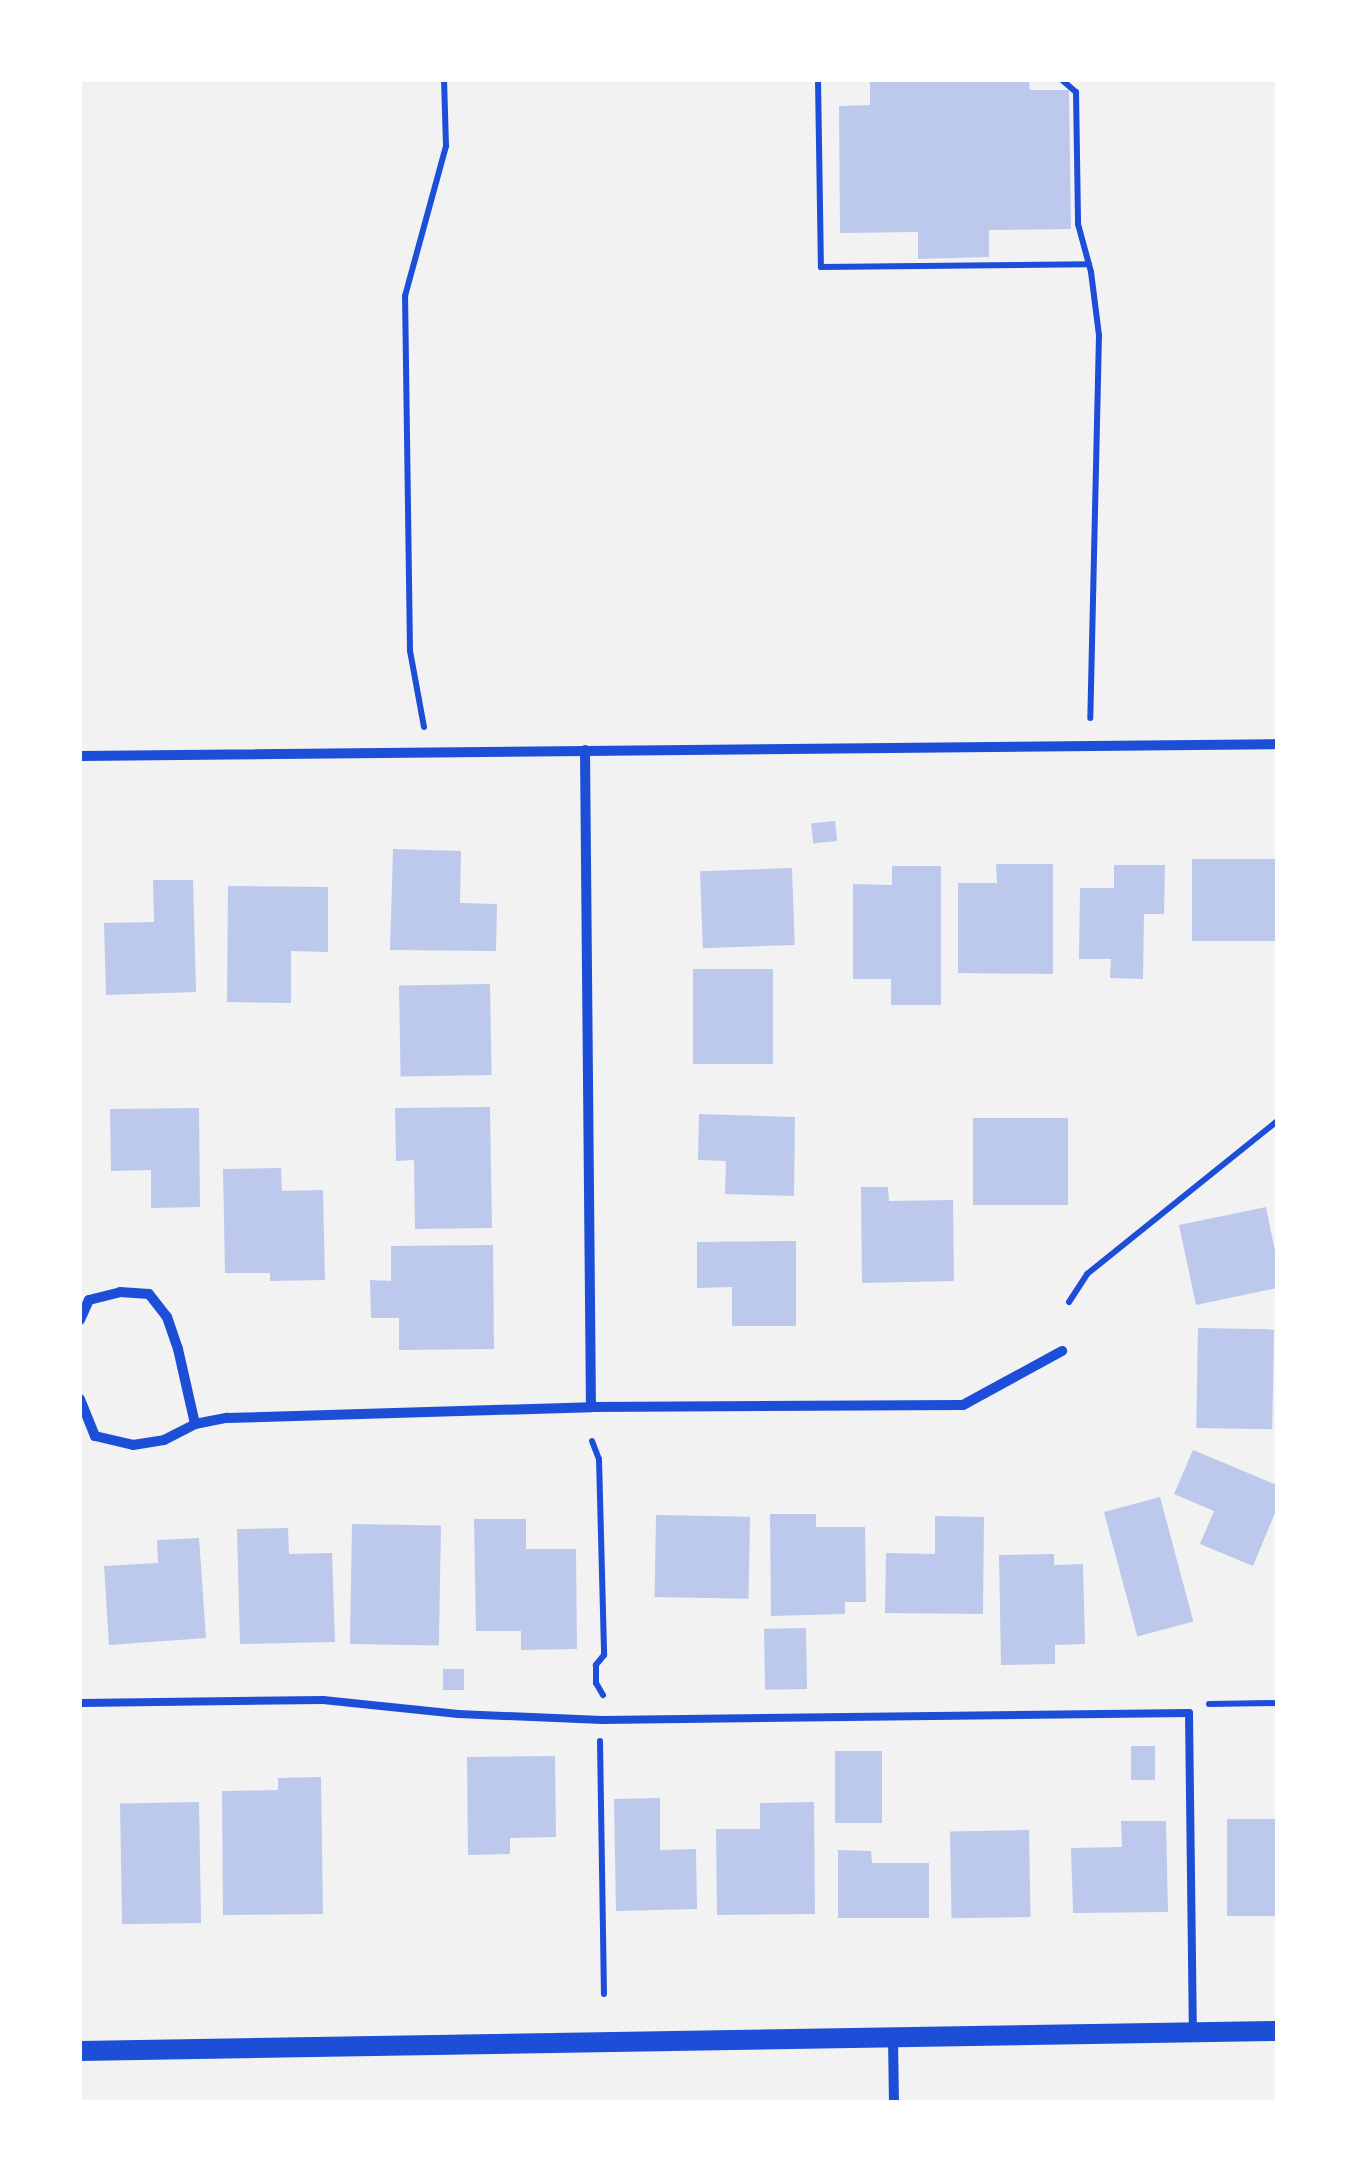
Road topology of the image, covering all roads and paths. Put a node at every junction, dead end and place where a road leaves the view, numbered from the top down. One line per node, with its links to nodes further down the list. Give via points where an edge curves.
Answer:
1 (444, 80): 6 (path, via 446,146 405,296 410,651)
2 (818, 80): 4 (path, via 821,267)
3 (1062, 80): 4 (path, via 1076,92 1078,224)
4 (1089, 264): 5 (path, via 1099,334)
5 (1090, 718)
6 (424, 727)
7 (1277, 744): 8 (street)
8 (585, 750): 9 (street); 15 (street)
9 (80, 756)
10 (1277, 1121): 11 (path, via 1087,1274)
11 (1070, 1302)
12 (80, 1320): 16 (street, via 89,1300 148,1294 167,1317)
13 (1062, 1351): 15 (street, via 963,1406)
14 (80, 1400): 16 (street, via 95,1436 133,1445 164,1440)
15 (591, 1407): 16 (street)
16 (195, 1424)
17 (592, 1441): 20 (path, via 599,1459 604,1655 596,1683)
18 (80, 1703): 24 (lane, via 324,1700 602,1720 1189,1713)
19 (1277, 1703): 21 (path)
20 (605, 1706)
21 (1201, 1708)
22 (600, 1738): 23 (path)
23 (604, 1994)
24 (1193, 2032): 25 (main road); 26 (main road)
25 (1277, 2032)
26 (893, 2039): 27 (main road); 28 (street)
27 (80, 2052)
28 (894, 2102)

